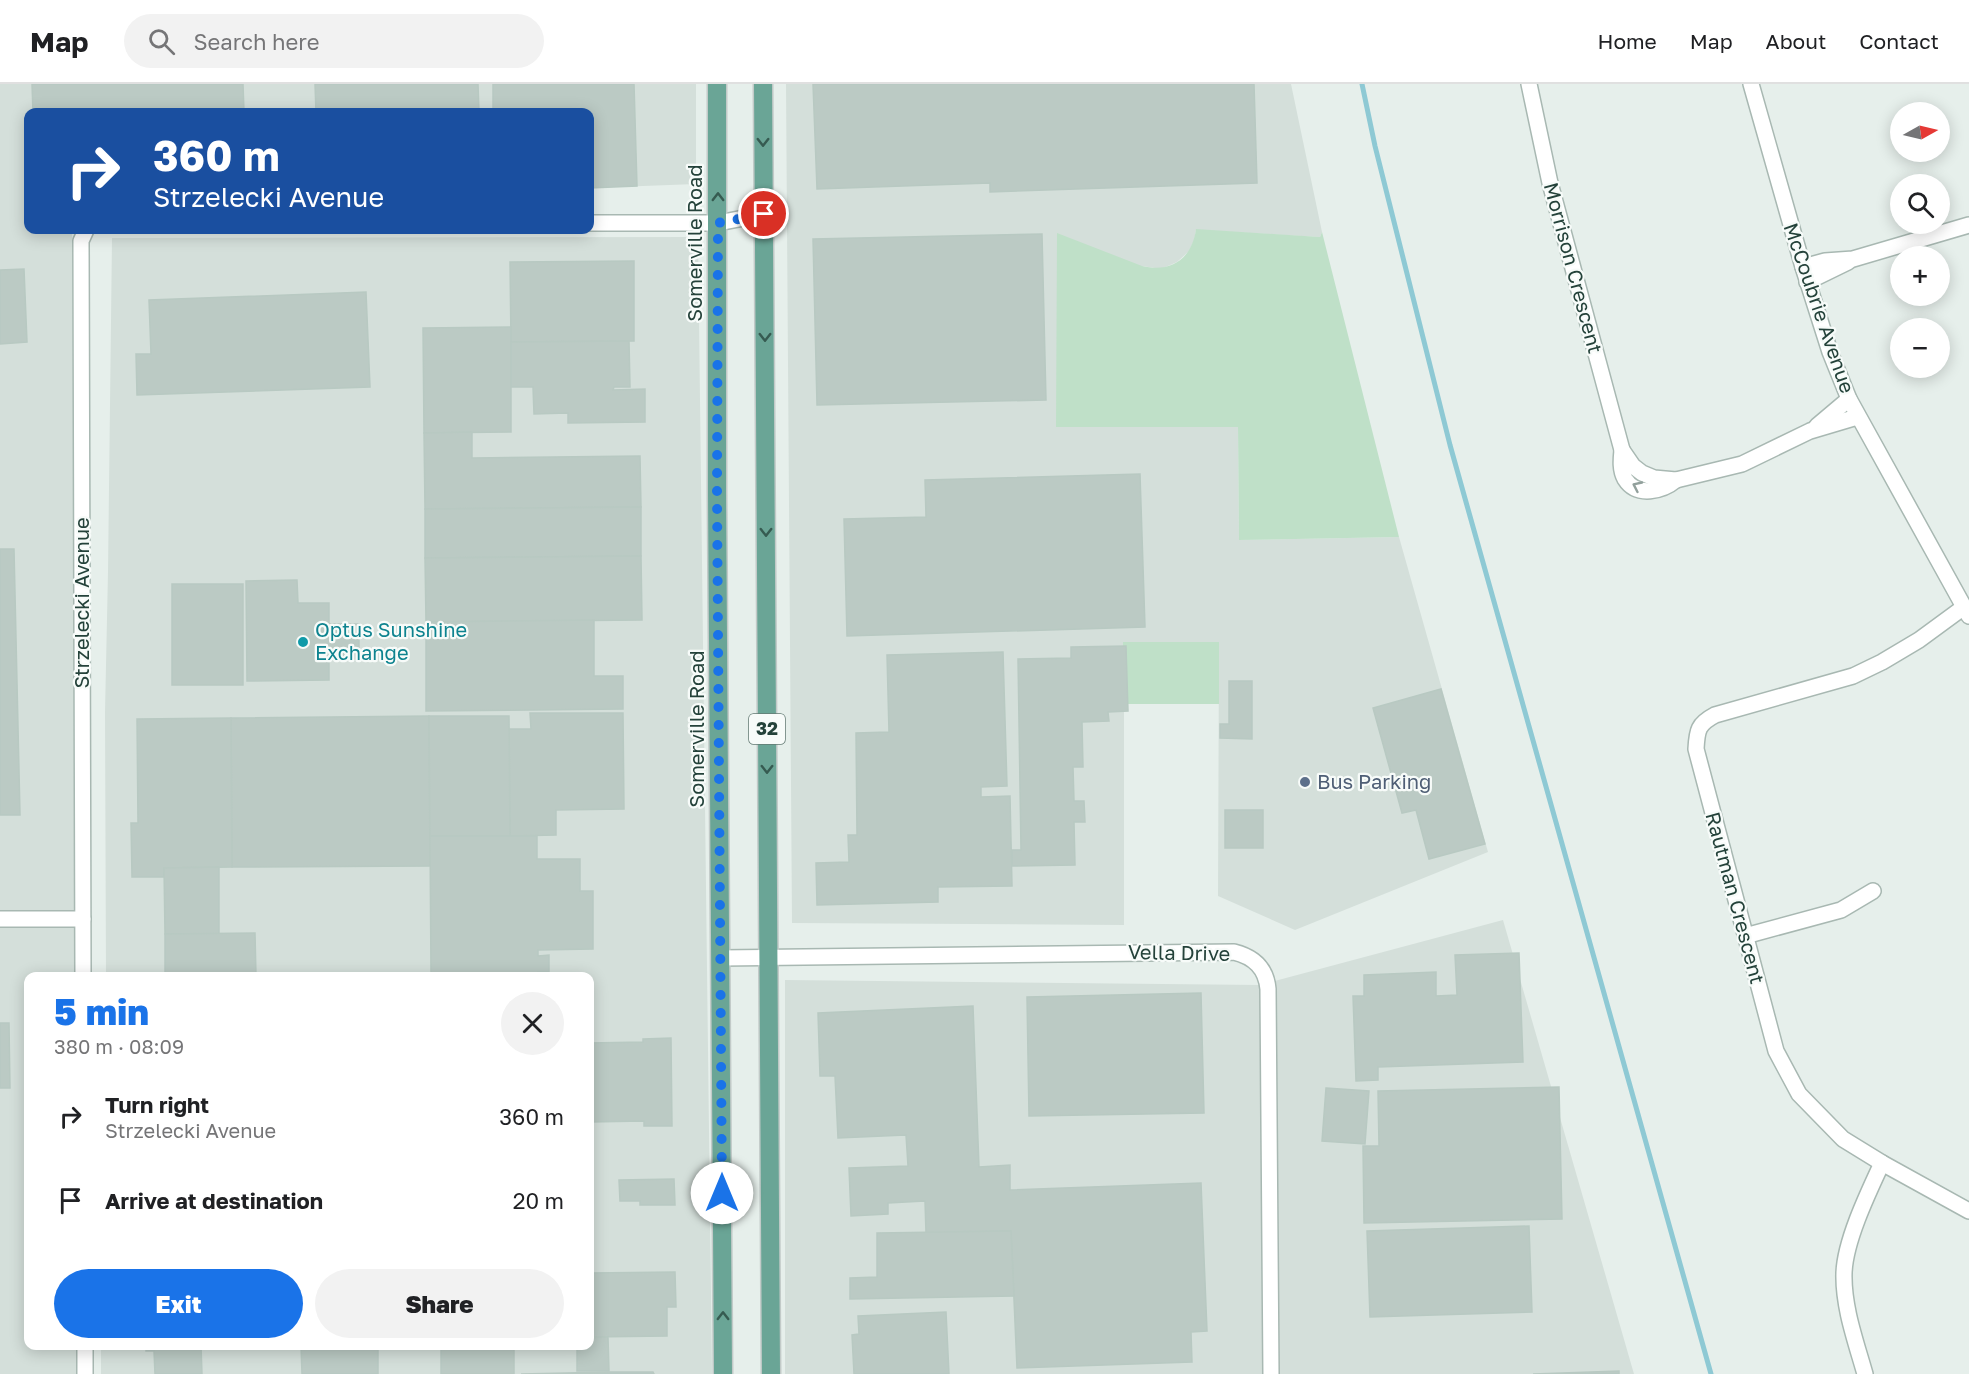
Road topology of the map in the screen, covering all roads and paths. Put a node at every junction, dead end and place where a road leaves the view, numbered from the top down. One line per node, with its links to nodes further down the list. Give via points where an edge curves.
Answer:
1 (717, 84): 7 (main road, Somerville Road, one-way to 1)
2 (763, 84): 5 (main road, 32, one-way to 5)
3 (1529, 84): 13 (street, Morrison Crescent, via 1550,183 1622,450 1625,479 1634,488 1652,492 1677,480 1742,464)
4 (1750, 84): 10 (street, McCoubrie Avenue)
5 (764, 214): 7 (street); 19 (main road, 32, one-way to 19)
6 (594, 223): 7 (street)
7 (718, 223): 20 (main road, Somerville Road)
8 (1969, 225): 10 (street)
9 (84, 234): 17 (street, Strzelecki Avenue, via 81,242)
10 (1805, 274): 11 (street, McCoubrie Avenue)
11 (1850, 399): 12 (street, McCoubrie Avenue); 13 (street, Morrison Crescent)
12 (1857, 417): 13 (street, Morrison Crescent); 14 (street, McCoubrie Avenue)
13 (1810, 431)
14 (1967, 614): 18 (street, Rautman Crescent, via 1853,676 1702,722 1696,749)
15 (1873, 891): 18 (street, via 1841,910)
16 (0, 919): 17 (street)
17 (82, 919): 21 (street, Strzelecki Avenue)
18 (1745, 936): 22 (street, Rautman Crescent, via 1776,1051 1799,1094 1843,1138)
19 (768, 957): 20 (street, Vella Drive); 27 (main road, 32); 28 (street, Vella Drive, via 1234,952 1256,961 1266,975 1268,989)
20 (721, 958): 26 (main road, Somerville Road, one-way to 20)
21 (83, 972)
22 (1882, 1163): 23 (street, Rautman Crescent); 29 (street, via 1848,1247 1844,1273 1846,1298)
23 (1969, 1211)
24 (85, 1350): 25 (street)
25 (85, 1374)
26 (723, 1374)
27 (771, 1374)
28 (1271, 1374)
29 (1865, 1374)

